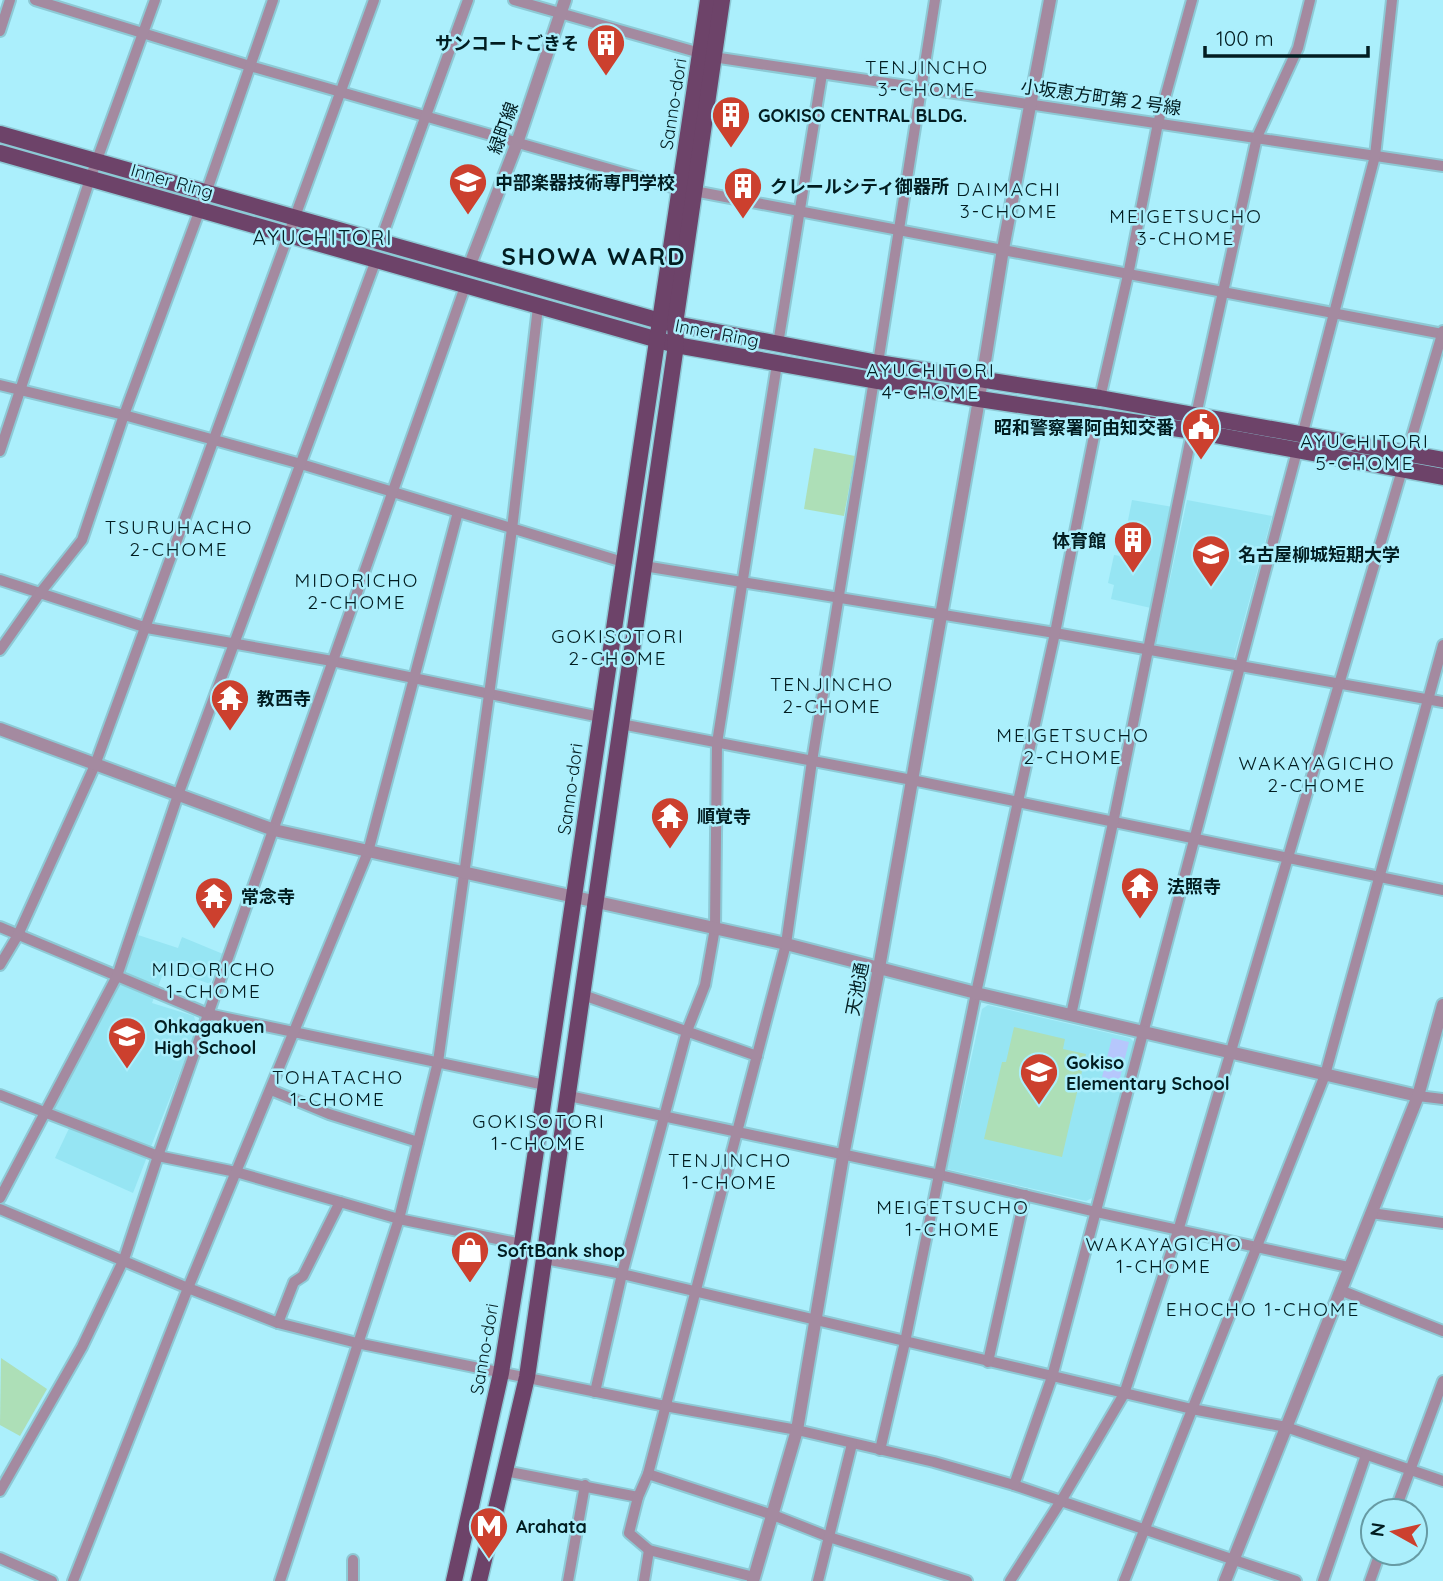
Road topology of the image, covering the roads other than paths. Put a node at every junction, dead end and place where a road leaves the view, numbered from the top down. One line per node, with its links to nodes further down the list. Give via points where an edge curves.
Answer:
1 (10, 0): 17 (street)
2 (35, 0): 18 (street)
3 (155, 0): 18 (street)
4 (273, 0): 20 (street)
5 (374, 0): 23 (street)
6 (468, 0): 25 (street)
7 (514, 0): 16 (street, 小坂恵方町第２号線)
8 (565, 0): 16 (street, 緑町線)
9 (708, 0): 19 (main road, Sanno-dori)
10 (722, 0): 19 (main road, Sanno-dori)
11 (936, 0): 22 (street)
12 (1050, 0): 24 (street, 天池通)
13 (1192, 0): 26 (street)
14 (1310, 0): 28 (street, via 1298,48)
15 (1392, 0): 31 (street)
16 (561, 13): 19 (street, 小坂恵方町第２号線); 29 (street, 緑町線)
17 (0, 31)
18 (144, 32): 20 (street); 32 (street)
19 (707, 55): 21 (street, 小坂恵方町第２号線); 35 (main road, Sanno-dori)
20 (250, 66): 23 (street); 36 (street)
21 (822, 74): 22 (street, 小坂恵方町第２号線); 37 (street)
22 (920, 89): 24 (street, 小坂恵方町第２号線); 39 (street)
23 (340, 91): 25 (street); 38 (street)
24 (1030, 104): 26 (street, 小坂恵方町第２号線); 42 (street, 天池通)
25 (426, 114): 29 (street); 41 (street)
26 (1158, 123): 28 (street, 小坂恵方町第２号線); 45 (street)
27 (0, 134): 32 (main road, Inner Ring)
28 (1257, 137): 31 (street, 小坂恵方町第２号線); 47 (street)
29 (517, 143): 35 (street); 44 (street, 緑町線)
30 (0, 152): 34 (main road, Inner Ring)
31 (1375, 156): 33 (street, 小坂恵方町第２号線); 49 (street)
32 (98, 163): 34 (street); 36 (main road, Inner Ring)
33 (1443, 166)
34 (90, 179): 36 (main road, Inner Ring); 60 (street)
35 (687, 190): 37 (street); 50 (main road, Sanno-dori)
36 (203, 201): 38 (main road, Inner Ring); 40 (main road, Inner Ring); 63 (street)
37 (800, 210): 39 (street); 53 (street)
38 (295, 218): 40 (street); 41 (main road, Inner Ring)
39 (900, 230): 42 (street); 56 (street)
40 (287, 235): 43 (main road, Inner Ring); 66 (street)
41 (380, 242): 44 (main road, Inner Ring)
42 (1003, 249): 45 (street); 58 (street, 天池通)
43 (376, 260): 46 (main road, Inner Ring); 71 (street)
44 (469, 267): 50 (main road, Inner Ring)
45 (1128, 275): 47 (street); 61 (street)
46 (466, 284): 48 (main road, Inner Ring); 73 (street)
47 (1224, 293): 49 (street); 65 (street)
48 (538, 307): 52 (main road, Inner Ring); 75 (street)
49 (1332, 312): 51 (street); 67 (street)
50 (668, 322): 52 (main road, Sanno-dori); 53 (main road, Inner Ring); 54 (main road, Sanno-dori)
51 (1443, 333): 70 (street)
52 (657, 341): 54 (main road, Inner Ring); 76 (main road, Sanno-dori)
53 (778, 344): 56 (main road, Inner Ring)
54 (676, 345): 55 (main road, Inner Ring); 77 (main road, Sanno-dori)
55 (777, 363): 57 (main road, Inner Ring); 79 (street)
56 (878, 363): 58 (main road, Inner Ring)
57 (874, 380): 62 (main road, Inner Ring); 81 (street)
58 (981, 380): 61 (main road, Inner Ring); 62 (street, 天池通)
59 (0, 385): 60 (street)
60 (20, 391): 63 (street); 68 (street)
61 (1100, 398): 65 (main road, Inner Ring)
62 (979, 399): 64 (main road, Inner Ring); 82 (street, 天池通)
63 (124, 415): 66 (street); 80 (street, via 82,540)
64 (1098, 416): 65 (main road, Inner Ring); 84 (street)
65 (1195, 423): 67 (main road, Inner Ring); 87 (street)
66 (214, 440): 71 (street); 83 (street)
67 (1299, 443): 70 (main road, Inner Ring); 90 (street)
68 (0, 451)
69 (1443, 460): 70 (main road, Inner Ring)
70 (1404, 461): 72 (main road, Inner Ring); 92 (street)
71 (301, 464): 73 (street); 85 (street)
72 (1443, 477)
73 (392, 493): 74 (street); 89 (street)
74 (458, 512): 75 (street); 91 (street)
75 (512, 529): 76 (street); 93 (street)
76 (623, 562): 96 (main road, Sanno-dori)
77 (644, 566): 79 (street); 97 (main road, Sanno-dori)
78 (0, 580): 80 (street)
79 (743, 581): 81 (street); 99 (street)
80 (40, 593): 83 (street); 88 (street)
81 (838, 597): 82 (street); 100 (street)
82 (942, 614): 84 (street); 102 (street, 天池通)
83 (147, 628): 85 (street); 101 (street)
84 (1055, 633): 87 (street); 104 (street)
85 (232, 644): 89 (street); 103 (street)
86 (1443, 645): 94 (street)
87 (1148, 649): 90 (street); 105 (street)
88 (0, 650)
89 (332, 661): 91 (street); 106 (street)
90 (1238, 667): 92 (street); 107 (street)
91 (416, 678): 93 (street); 108 (street)
92 (1340, 683): 94 (street); 109 (street)
93 (489, 693): 96 (street); 110 (street)
94 (1429, 699): 95 (street); 111 (street)
95 (1443, 702)
96 (600, 717): 113 (main road, Sanno-dori)
97 (621, 724): 99 (street); 114 (main road, Sanno-dori)
98 (0, 729): 101 (street)
99 (716, 743): 100 (street); 116 (street)
100 (812, 761): 102 (street); 118 (street)
101 (95, 765): 103 (street); 117 (street)
102 (912, 780): 104 (street); 120 (street, 天池通)
103 (178, 795): 106 (street); 121 (street)
104 (1018, 802): 105 (street); 122 (street)
105 (1113, 822): 107 (street); 126 (street)
106 (274, 830): 108 (street); 125 (street)
107 (1195, 840): 109 (street); 129 (street)
108 (368, 852): 110 (street); 128 (street)
109 (1289, 859): 111 (street); 130 (street)
110 (464, 874): 113 (street); 132 (street)
111 (1381, 878): 112 (street); 133 (street)
112 (1443, 890)
113 (573, 898): 114 (street); 134 (main road, Sanno-dori)
114 (596, 901): 116 (street); 123 (main road, Sanno-dori)
115 (0, 927): 117 (street)
116 (715, 928): 118 (street); 127 (street, via 705,985)
117 (18, 935): 119 (street); 121 (street)
118 (786, 944): 120 (street); 131 (street)
119 (0, 965)
120 (879, 968): 122 (street); 145 (street, 天池通)
121 (117, 976): 125 (street); 140 (street)
122 (976, 993): 126 (street); 147 (street)
123 (583, 995): 127 (street); 137 (main road, Sanno-dori)
124 (1443, 1005): 138 (street)
125 (208, 1014): 128 (street); 144 (street)
126 (1071, 1015): 129 (street)
127 (687, 1031): 131 (street); 141 (street)
128 (295, 1032): 132 (street); 135 (street)
129 (1142, 1032): 130 (street); 152 (street)
130 (1230, 1053): 133 (street); 156 (street)
131 (757, 1056): 142 (street)
132 (438, 1062): 134 (street); 143 (street)
133 (1325, 1075): 138 (street); 158 (street)
134 (545, 1085): 157 (main road, Sanno-dori)
135 (271, 1090): 143 (street); 146 (street)
136 (0, 1095): 140 (street)
137 (569, 1096): 141 (street); 160 (main road, Sanno-dori)
138 (1418, 1096): 139 (street); 153 (street)
139 (1443, 1099)
140 (44, 1113): 144 (street); 149 (street)
141 (664, 1116): 142 (street); 162 (street)
142 (737, 1132): 145 (street); 165 (street)
143 (418, 1142): 154 (street)
144 (158, 1156): 146 (street); 159 (street)
145 (843, 1156): 147 (street); 166 (street, 天池通)
146 (236, 1172): 150 (street); 163 (street)
147 (940, 1175): 148 (street); 169 (street)
148 (1025, 1195): 152 (street); 171 (street)
149 (0, 1198)
150 (340, 1202): 154 (street); 167 (street, via 303,1276 294,1282)
151 (0, 1209): 159 (street)
152 (1096, 1212): 156 (street); 174 (street)
153 (1371, 1213): 155 (street); 161 (street)
154 (399, 1219): 157 (street); 170 (street)
155 (1443, 1223)
156 (1178, 1231): 158 (street); 177 (street)
157 (522, 1244): 172 (main road, Sanno-dori)
158 (1256, 1246): 161 (street); 179 (street)
159 (124, 1259): 163 (street); 191 (street, via 82,1347)
160 (545, 1259): 162 (street); 173 (main road, Sanno-dori)
161 (1348, 1267): 164 (street)
162 (622, 1274): 165 (street); 176 (street)
163 (188, 1288): 167 (street); 204 (street)
164 (1340, 1290): 168 (street); 180 (street)
165 (696, 1292): 166 (street); 178 (street)
166 (817, 1322): 169 (street); 181 (street, 天池通)
167 (278, 1323): 170 (street)
168 (1443, 1331)
169 (905, 1342): 171 (street); 183 (street)
170 (357, 1343): 172 (street); 205 (street)
171 (988, 1362): 174 (street)
172 (501, 1373): 173 (street); 207 (main road, Sanno-dori)
173 (527, 1377): 176 (street); 186 (main road, Sanno-dori)
174 (1052, 1377): 177 (street); 190 (street)
175 (1443, 1381): 185 (street)
176 (595, 1392): 178 (street)
177 (1124, 1394): 179 (street); 194 (street)
178 (665, 1406): 181 (street); 187 (street)
179 (1192, 1409): 180 (street); 196 (street)
180 (1286, 1427): 184 (street); 201 (street)
181 (797, 1430): 182 (street); 195 (street, 天池通)
182 (852, 1444): 183 (street); 197 (street)
183 (880, 1450): 190 (street)
184 (1366, 1455): 185 (street); 217 (street)
185 (1410, 1470): 188 (street); 193 (street)
186 (505, 1471): 189 (street); 208 (main road, Sanno-dori)
187 (648, 1474): 192 (street); 195 (street)
188 (1443, 1481)
189 (585, 1485): 192 (street); 209 (street)
190 (1014, 1485): 194 (street)
191 (0, 1491)
192 (638, 1497): 198 (street, via 629,1533)
193 (1400, 1497)
194 (1061, 1501): 196 (street); 213 (street)
195 (773, 1515): 197 (street); 202 (street, 天池通)
196 (1145, 1530): 201 (street); 214 (street)
197 (829, 1537): 211 (street); 212 (street)
198 (649, 1550): 202 (street); 210 (street)
199 (0, 1558): 203 (street)
200 (353, 1560): 206 (street)
201 (1235, 1560): 215 (street); 216 (street)
202 (753, 1579)
203 (52, 1581)
204 (73, 1581)
205 (280, 1581)
206 (353, 1581)
207 (454, 1581)
208 (479, 1581)
209 (568, 1581)
210 (644, 1581)
211 (818, 1581)
212 (967, 1581)
213 (1010, 1581)
214 (1124, 1581)
215 (1225, 1581)
216 (1296, 1581)
217 (1323, 1581)

